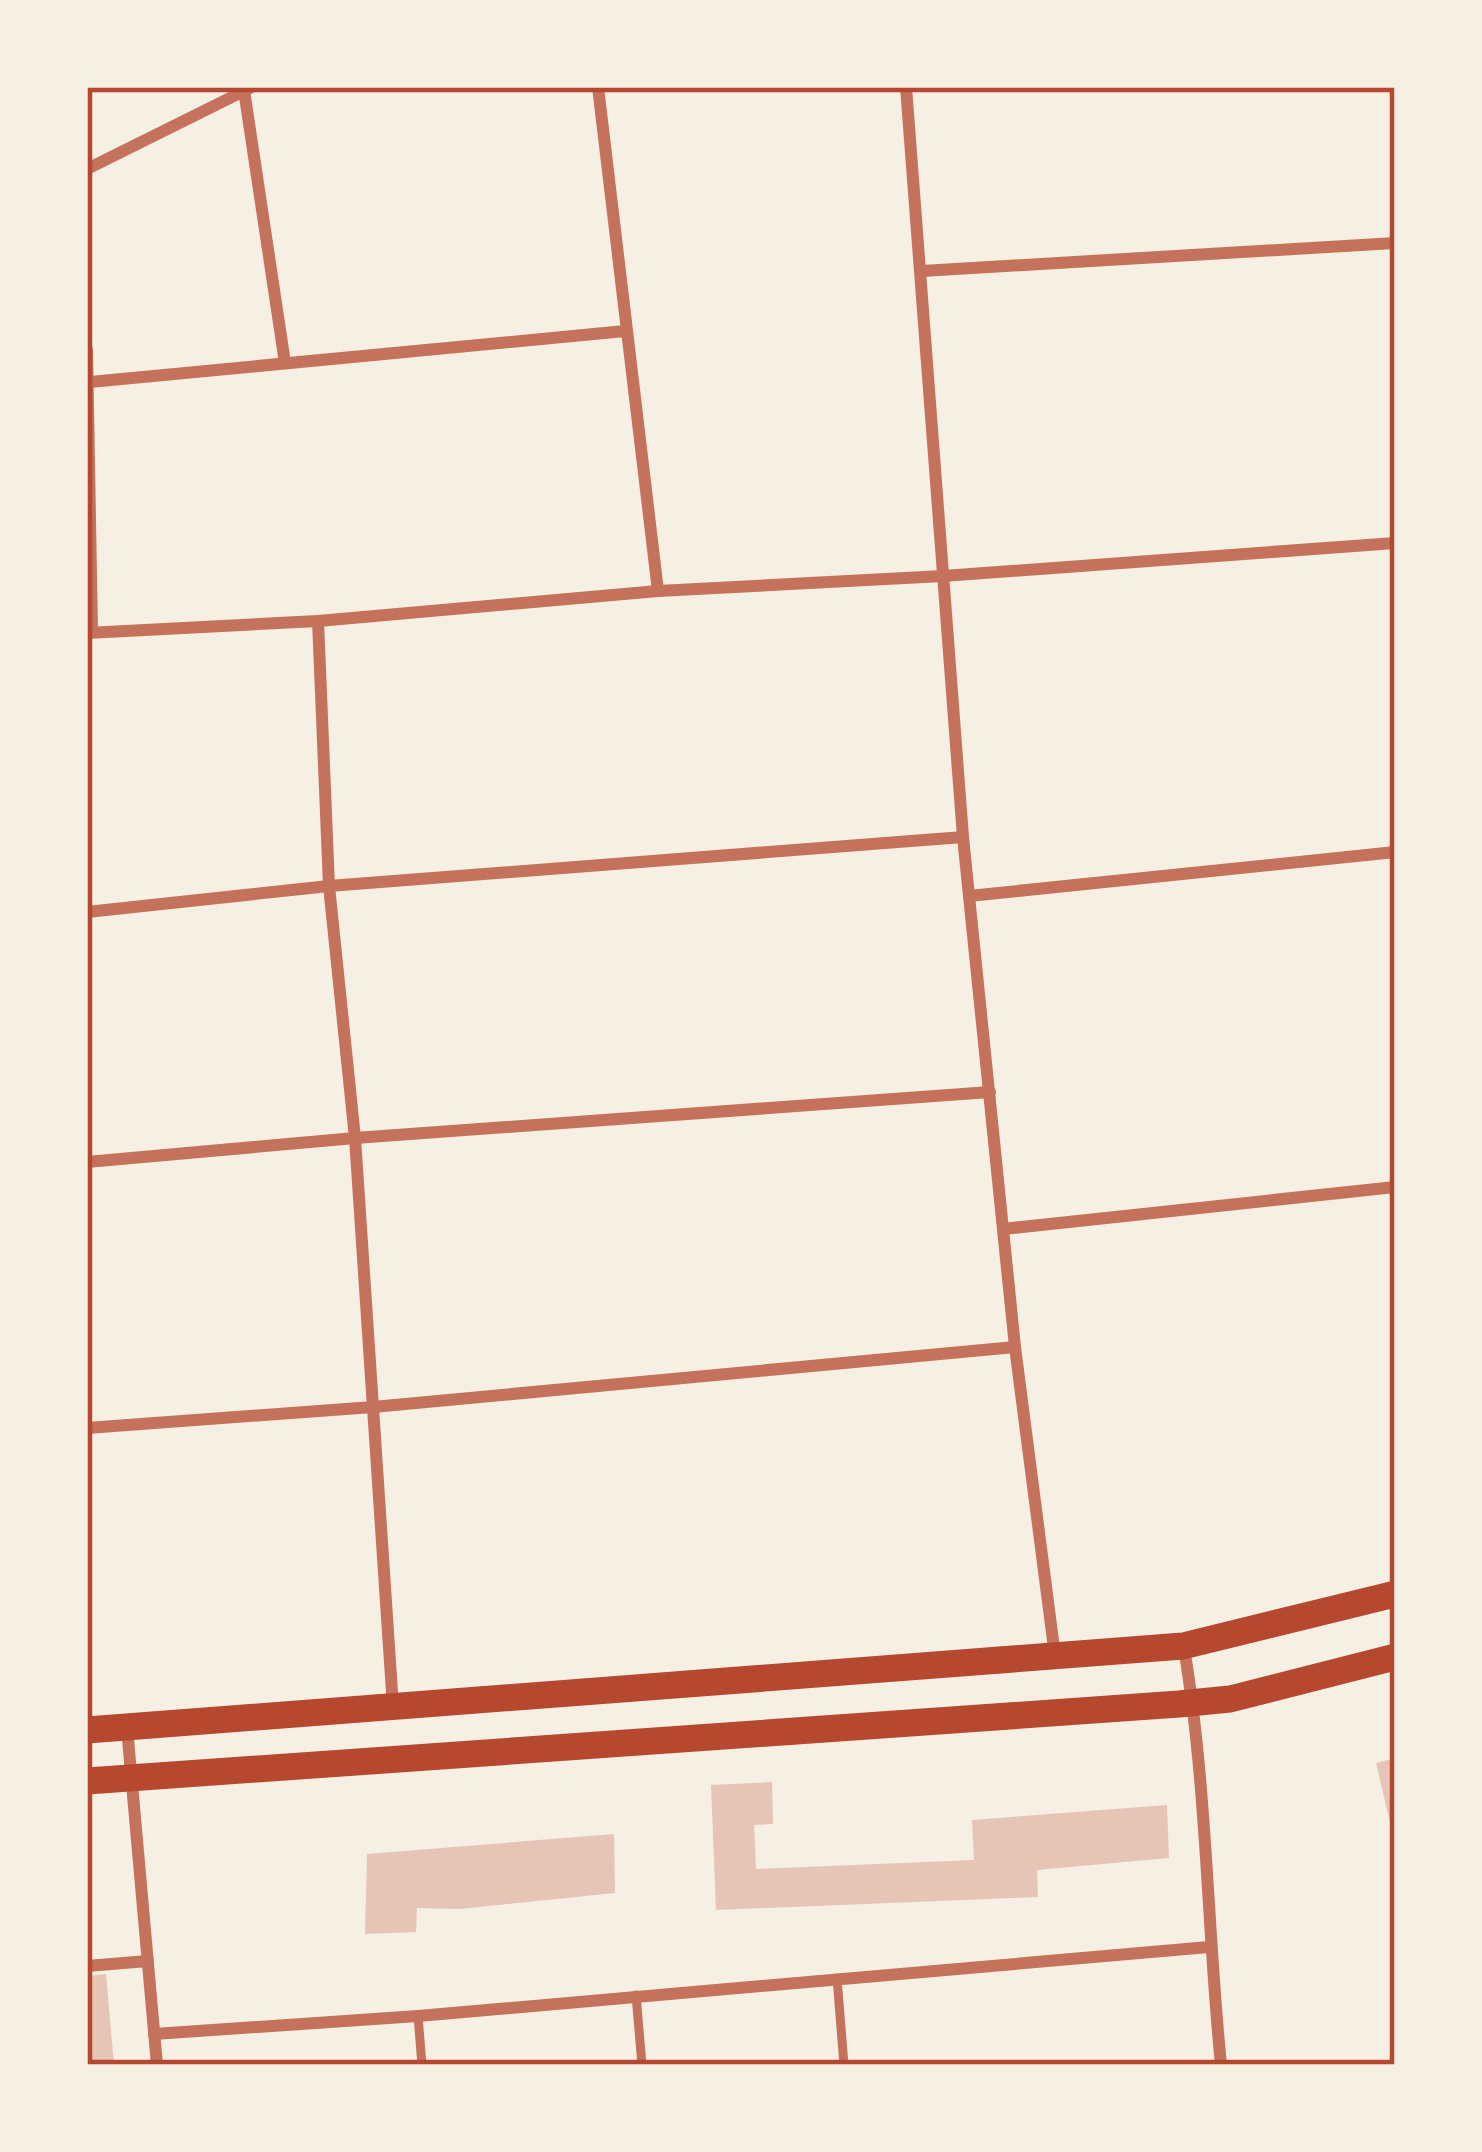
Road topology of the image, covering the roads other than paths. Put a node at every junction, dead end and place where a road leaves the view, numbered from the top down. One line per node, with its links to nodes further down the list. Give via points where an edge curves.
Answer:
1 (598, 87): 7 (street)
2 (906, 87): 6 (street)
3 (248, 88): 4 (street); 9 (street)
4 (87, 169)
5 (1395, 244): 6 (street)
6 (922, 271): 12 (street)
7 (625, 331): 9 (street); 13 (street)
8 (87, 350): 10 (street)
9 (285, 363): 10 (street)
10 (91, 382): 15 (street)
11 (1395, 543): 12 (street)
12 (943, 576): 13 (street); 16 (street)
13 (658, 591): 14 (street)
14 (318, 621): 15 (street); 18 (street)
15 (89, 632)
16 (963, 837): 18 (street); 19 (street)
17 (1395, 852): 19 (street)
18 (329, 886): 20 (street); 22 (street)
19 (969, 896): 21 (street)
20 (87, 912)
21 (990, 1092): 22 (street); 25 (street)
22 (355, 1138): 23 (street); 27 (street)
23 (87, 1162)
24 (1395, 1187): 25 (street)
25 (1004, 1228): 26 (street)
26 (1015, 1347): 27 (street); 32 (street)
27 (373, 1407): 28 (street); 34 (street)
28 (87, 1428)
29 (1395, 1594): 30 (main road)
30 (1183, 1646): 32 (main road); 33 (street)
31 (1395, 1657): 33 (main road)
32 (1056, 1658): 34 (main road)
33 (1193, 1702): 37 (main road); 39 (street)
34 (393, 1707): 35 (main road)
35 (127, 1727): 36 (main road); 37 (street)
36 (87, 1730)
37 (132, 1776): 38 (main road); 40 (street)
38 (87, 1780)
39 (1209, 1947): 42 (street); 50 (street)
40 (148, 1961): 41 (street); 45 (street)
41 (87, 1966)
42 (837, 1978): 43 (street); 49 (lane)
43 (636, 1995): 44 (street); 48 (lane)
44 (418, 2016): 45 (street); 47 (lane)
45 (154, 2034): 46 (street)
46 (157, 2065)
47 (422, 2065)
48 (642, 2065)
49 (844, 2065)
50 (1221, 2065)

